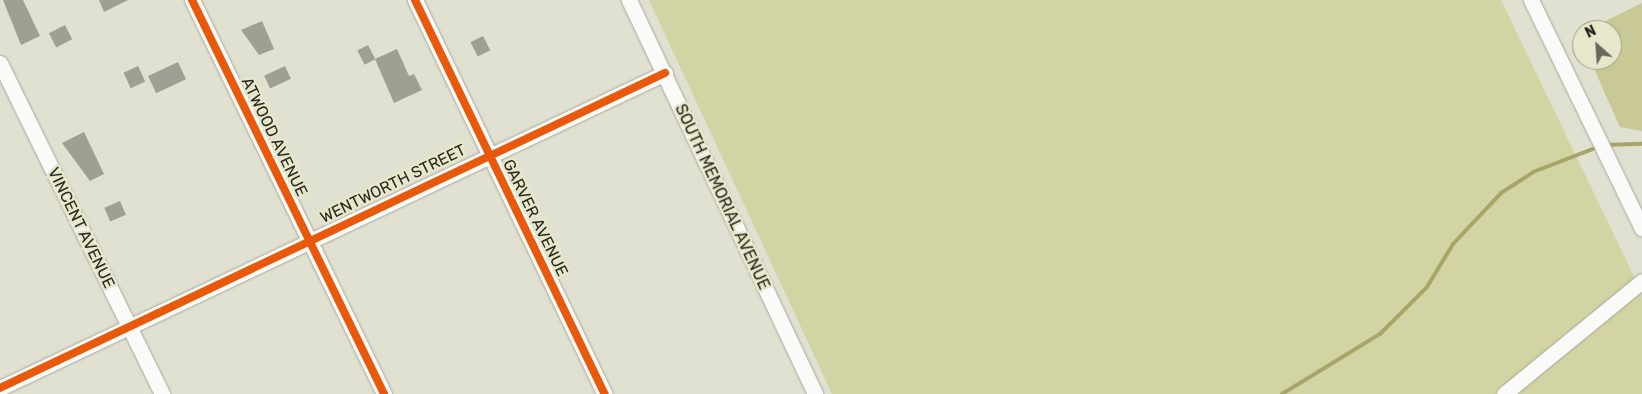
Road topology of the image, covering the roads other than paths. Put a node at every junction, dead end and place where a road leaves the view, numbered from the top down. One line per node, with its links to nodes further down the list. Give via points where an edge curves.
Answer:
1 (192, 0): 9 (street, ATWOOD AVENUE)
2 (415, 0): 7 (street, GARVER AVENUE)
3 (629, 0): 6 (street, SOUTH MEMORIAL AVENUE)
4 (1531, 0): 8 (street)
5 (0, 63): 11 (street, VINCENT AVENUE)
6 (665, 73): 7 (street, WENTWORTH STREET); 16 (street, SOUTH MEMORIAL AVENUE)
7 (488, 153): 9 (street, WENTWORTH STREET); 15 (street, GARVER AVENUE)
8 (1642, 229)
9 (308, 241): 11 (street, WENTWORTH STREET); 14 (street, ATWOOD AVENUE)
10 (1642, 281): 17 (street)
11 (129, 326): 12 (street, WENTWORTH STREET); 13 (street, VINCENT AVENUE)
12 (0, 388)
13 (162, 394)
14 (384, 394)
15 (604, 394)
16 (814, 394)
17 (1504, 394)

